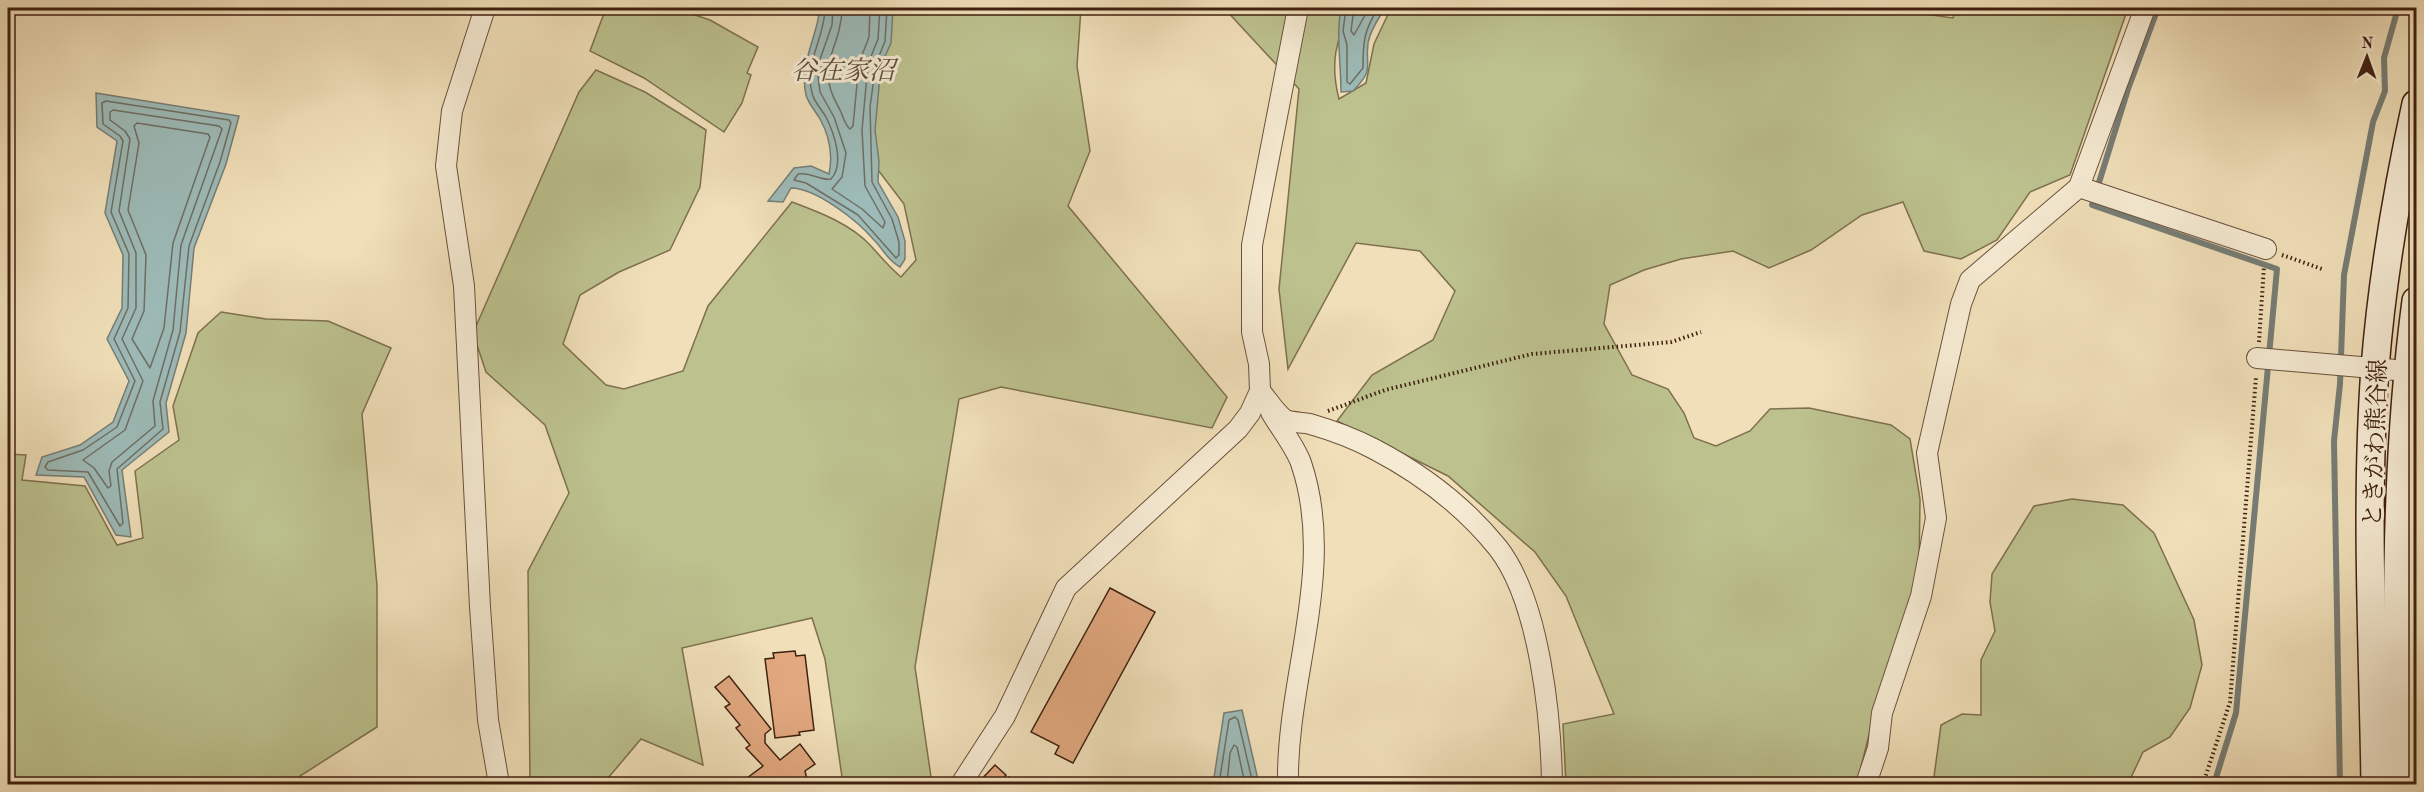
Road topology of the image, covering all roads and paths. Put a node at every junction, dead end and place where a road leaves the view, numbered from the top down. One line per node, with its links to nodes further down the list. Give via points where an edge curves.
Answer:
1 (485, 8): 16 (street, via 452,111 446,166 464,286 480,607 488,720)
2 (1298, 8): 13 (street, via 1252,245 1252,332)
3 (2145, 8): 5 (street)
4 (2416, 104): 11 (main road, ときがわ熊谷線, via 2387,256)
5 (2079, 187): 6 (street); 20 (street, via 1970,280 1961,304 1927,453 1936,518 1921,596 1882,713 1878,748)
6 (2266, 249): 7 (path); 10 (path)
7 (2322, 269)
8 (2416, 301): 12 (main road, ときがわ熊谷線)
9 (1701, 332): 14 (path, via 1671,342 1532,354 1385,390 1328,411)
10 (2257, 358): 11 (street); 21 (path, via 2230,702)
11 (2375, 368): 12 (street); 22 (main road, ときがわ熊谷線, via 2371,461)
12 (2412, 374): 15 (main road, ときがわ熊谷線, via 2401,459)
13 (1260, 391): 14 (street, via 1285,420); 17 (street, via 1238,429 1066,588 1005,716); 18 (street, via 1300,462 1315,527 1306,628 1287,754)
14 (1309, 424): 19 (street, via 1373,448 1424,479 1467,515 1499,549 1518,584 1536,642 1546,688)
15 (2405, 769)
16 (498, 784)
17 (961, 784)
18 (1288, 784)
19 (1552, 784)
20 (1866, 784)
21 (2203, 784)
22 (2375, 784)

